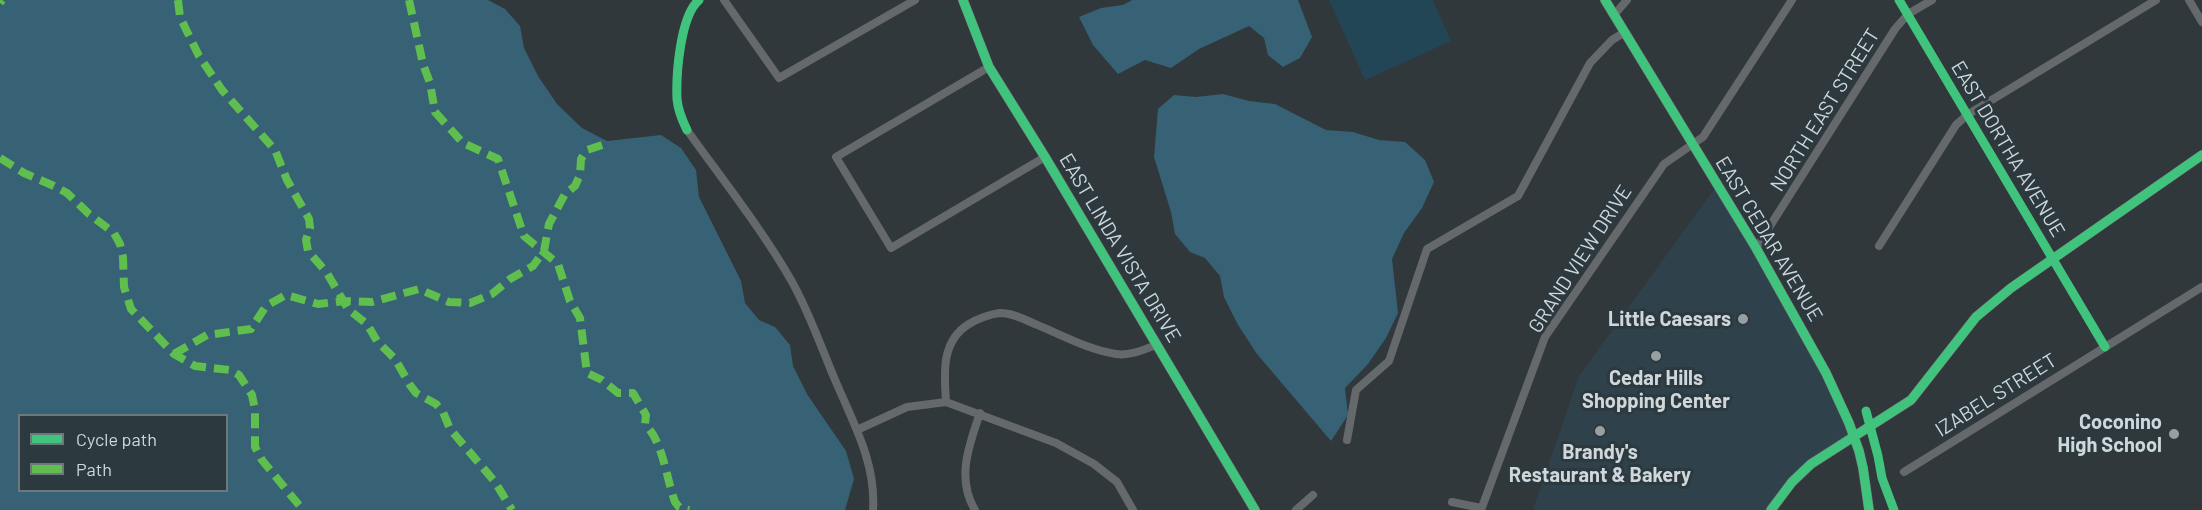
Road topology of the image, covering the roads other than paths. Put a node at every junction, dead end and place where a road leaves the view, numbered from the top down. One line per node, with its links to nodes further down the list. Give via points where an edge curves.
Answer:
1 (699, 0): 29 (street, via 686,20 682,39 677,99 680,114 687,130 792,283)
2 (724, 0): 3 (street, via 778,78)
3 (915, 0)
4 (963, 0): 16 (street, EAST LINDA VISTA DRIVE)
5 (1605, 0): 13 (street, EAST CEDAR AVENUE)
6 (1627, 0): 13 (street)
7 (1792, 0): 18 (street, GRAND VIEW DRIVE, via 1703,137)
8 (1899, 0): 12 (street, EAST DORTHA AVENUE)
9 (1932, 0): 12 (street, NORTH EAST STREET)
10 (2156, 0): 17 (street)
11 (2188, 0): 14 (street)
12 (1908, 14): 17 (street, EAST DORTHA AVENUE); 22 (street, NORTH EAST STREET)
13 (1614, 15): 15 (street, EAST CEDAR AVENUE)
14 (2202, 22)
15 (1625, 32): 18 (street, EAST CEDAR AVENUE); 31 (street, via 1590,63 1518,196 1426,249 1389,361 1356,390)
16 (988, 67): 20 (street, EAST LINDA VISTA DRIVE); 20 (street, via 836,157 891,248)
17 (1967, 115): 21 (street, via 1956,125); 23 (street, EAST DORTHA AVENUE)
18 (1692, 144): 22 (street, EAST CEDAR AVENUE); 35 (street, GRAND VIEW DRIVE, via 1664,164 1653,178 1545,337)
19 (2202, 154): 23 (street)
20 (1045, 157): 25 (street, EAST LINDA VISTA DRIVE)
21 (1880, 246)
22 (1756, 248): 30 (street, EAST CEDAR AVENUE, via 1826,373)
23 (2053, 259): 26 (street, EAST DORTHA AVENUE); 30 (street, via 1977,317 1911,400)
24 (2202, 287): 26 (street, IZABEL STREET)
25 (1156, 345): 27 (street, via 1126,355 1115,354 1016,316 987,316 965,326 951,344 944,369); 39 (street, EAST LINDA VISTA DRIVE)
26 (2105, 347): 32 (street, IZABEL STREET)
27 (946, 402): 28 (street); 29 (street, via 907,407)
28 (980, 413): 37 (street, via 964,469); 38 (street, via 1056,443 1094,464 1117,482)
29 (857, 430): 36 (street, via 870,463)
30 (1854, 436): 41 (street, via 1811,464); 42 (street, EAST CEDAR AVENUE)
31 (1347, 440)
32 (1904, 472)
33 (1313, 495): 40 (street)
34 (1452, 502): 35 (street)
35 (1481, 509)
36 (873, 510)
37 (975, 510)
38 (1133, 510)
39 (1255, 510)
40 (1296, 510)
41 (1771, 510)
42 (1869, 510)

